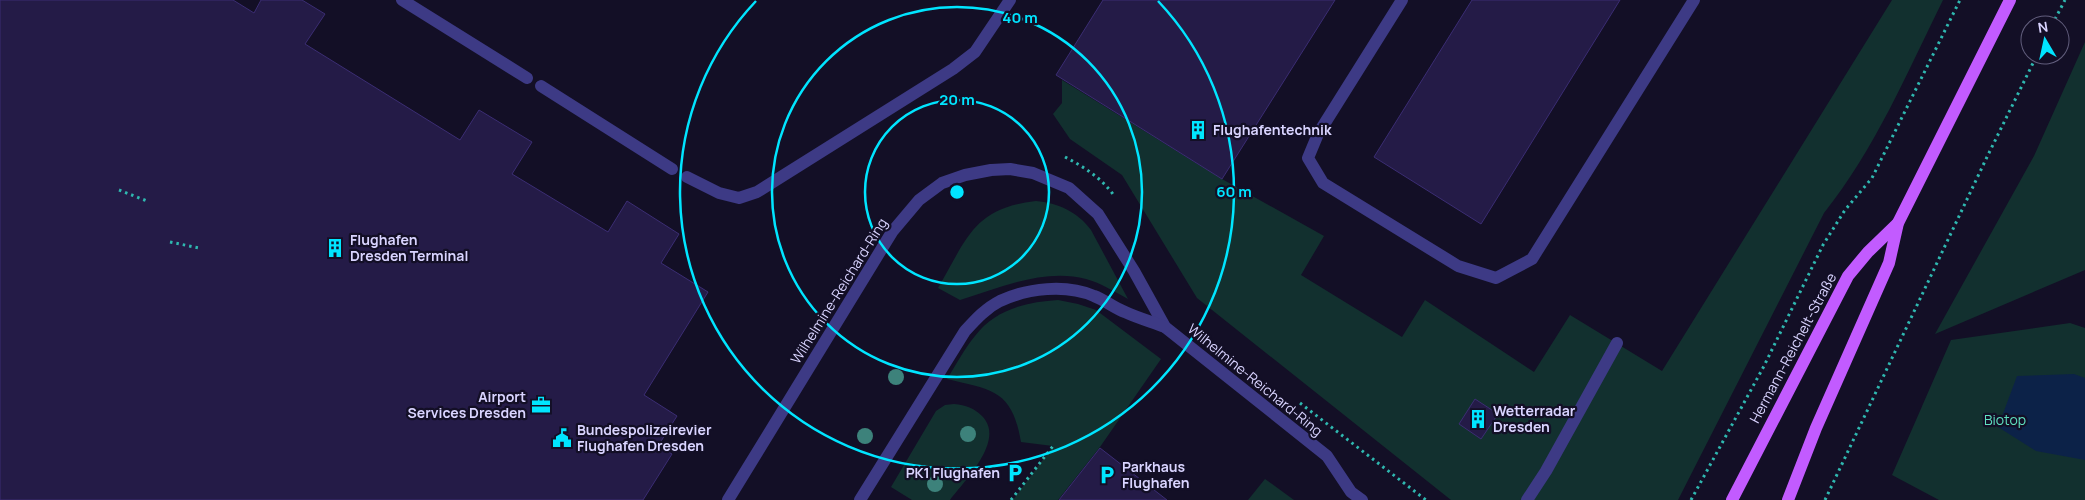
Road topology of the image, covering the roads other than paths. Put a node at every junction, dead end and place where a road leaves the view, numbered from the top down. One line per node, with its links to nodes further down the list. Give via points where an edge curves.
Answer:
1 (402, 0): 6 (street)
2 (1010, 0): 9 (street, via 975,52 953,70 757,192 739,198 719,193)
3 (1402, 0): 4 (street, via 1318,134 1308,158 1323,183 1458,266 1496,278 1532,260)
4 (1694, 0)
5 (2010, 0): 10 (main road, Hermann-Reichelt-Straße)
6 (527, 78)
7 (540, 86): 8 (street)
8 (672, 168)
9 (687, 177)
10 (1898, 223): 17 (main road, Hermann-Reichelt-Straße, via 1848,276); 18 (main road, Hermann-Reichelt-Straße, via 1889,263)
11 (1165, 327): 13 (street, Wilhelmine-Reichard-Ring, via 1098,214 1069,188 1033,173 1010,169 965,175 942,183 919,200 892,232); 14 (street, via 1074,290 1050,289 1000,302 980,315 965,331); 15 (street, Wilhelmine-Reichard-Ring, via 1327,456 1351,492)
12 (1617, 343): 16 (street)
13 (728, 500)
14 (860, 500)
15 (1362, 500)
16 (1527, 500)
17 (1732, 500)
18 (1788, 500)

